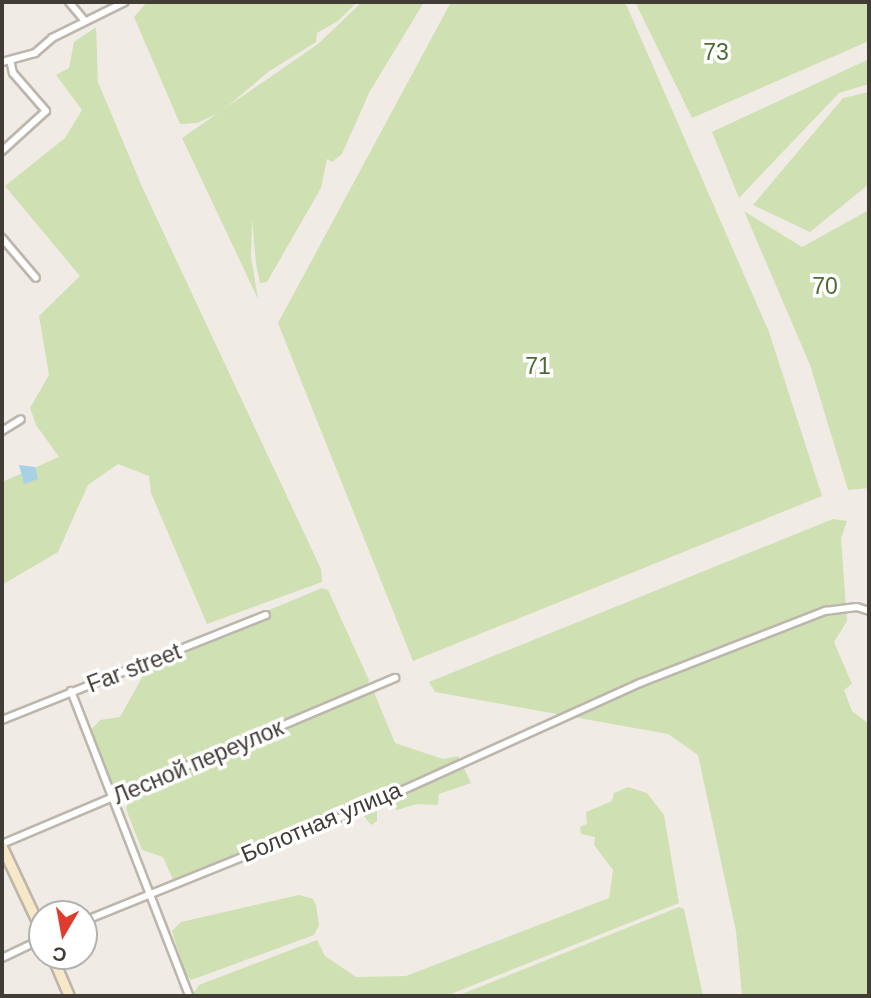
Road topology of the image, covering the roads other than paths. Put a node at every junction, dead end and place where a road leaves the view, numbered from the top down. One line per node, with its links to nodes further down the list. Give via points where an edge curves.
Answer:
1 (69, 2): 3 (street)
2 (125, 2): 3 (street)
3 (84, 20): 4 (street, via 35,53)
4 (10, 60): 5 (street); 6 (street, via 13,73 46,112)
5 (2, 62)
6 (2, 151)
7 (2, 238): 8 (street)
8 (36, 278)
9 (22, 419): 10 (street)
10 (2, 430)
11 (869, 611): 18 (street, Болотная улица, via 848,607 825,611 559,716 348,814)
12 (265, 615): 14 (street, Far street)
13 (395, 678): 16 (street, Лесной переулок)
14 (71, 691): 15 (street, Far street); 16 (street)
15 (2, 720)
16 (113, 798): 17 (street, Лесной переулок); 18 (street)
17 (2, 845): 19 (street)
18 (149, 893): 20 (street, Болотная улица); 25 (street)
19 (28, 902)
20 (98, 915)
21 (28, 946): 22 (street)
22 (2, 958)
23 (58, 970): 24 (street)
24 (69, 996)
25 (189, 996)

